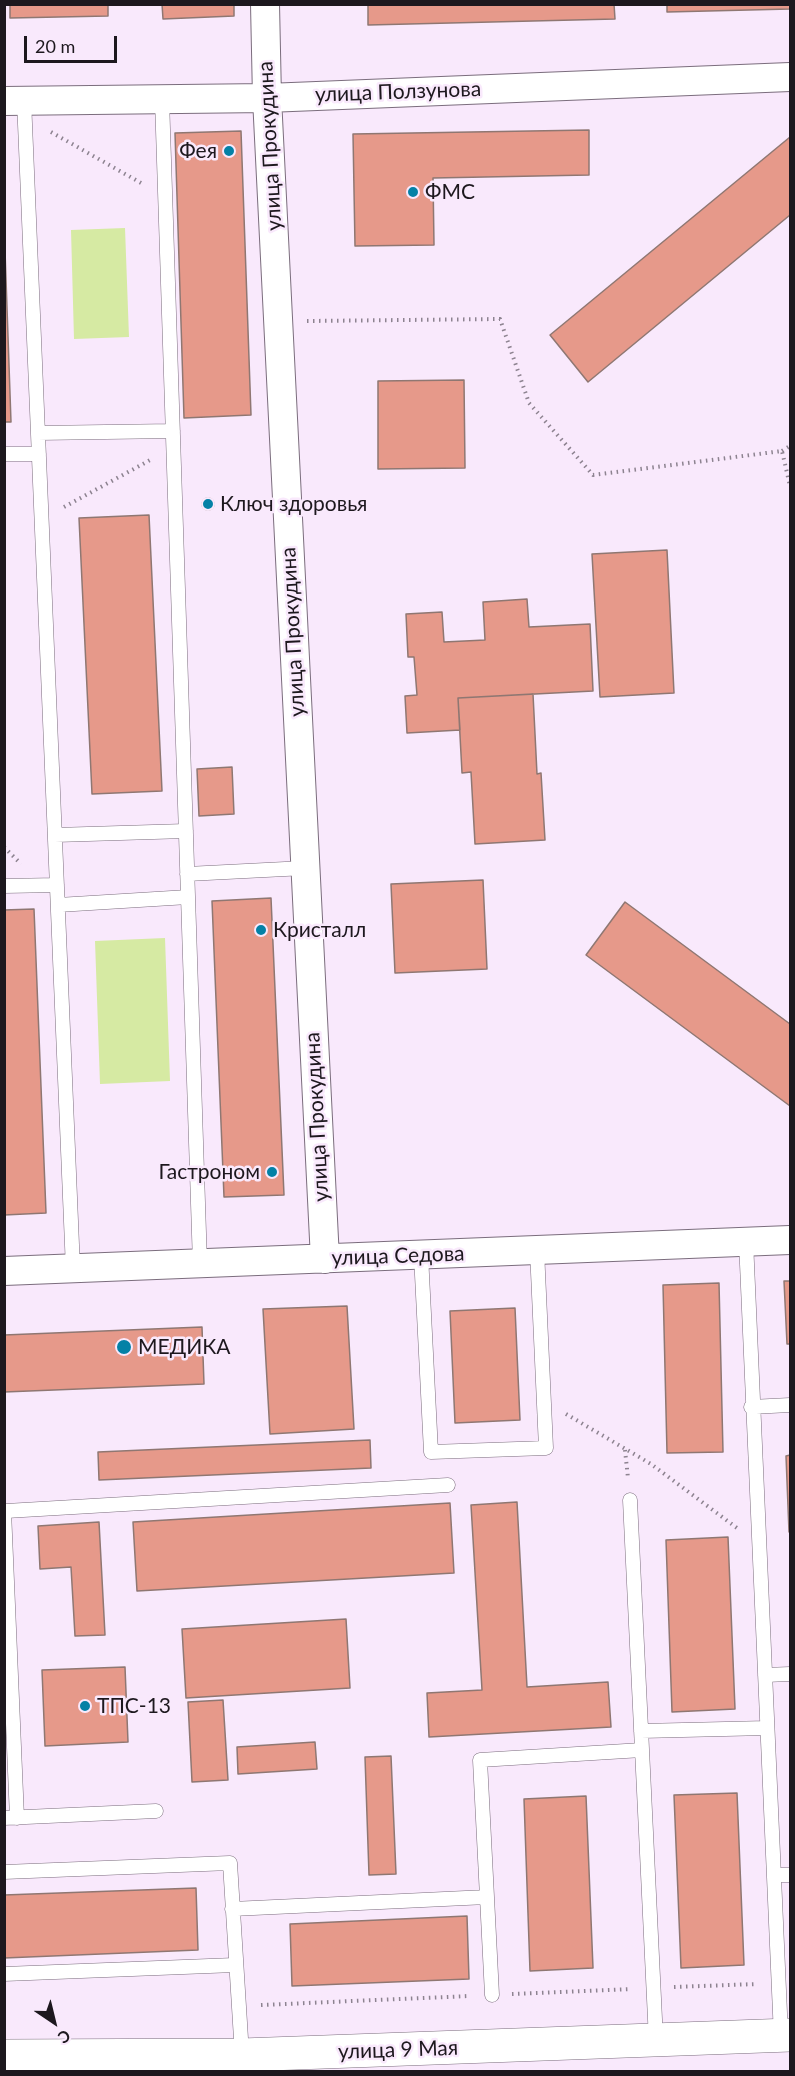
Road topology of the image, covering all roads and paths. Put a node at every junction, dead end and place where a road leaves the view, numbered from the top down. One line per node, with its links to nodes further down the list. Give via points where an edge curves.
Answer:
1 (265, 4): 3 (street, улица Прокудина)
2 (790, 77): 3 (street, улица Ползунова)
3 (267, 98): 4 (street, улица Ползунова); 7 (street, улица Прокудина)
4 (162, 99): 5 (street, улица Ползунова); 6 (lane)
5 (18, 106): 6 (path); 9 (lane)
6 (165, 196): 8 (lane)
7 (278, 322): 12 (path, via 500,319 529,403 593,475); 19 (street, улица Прокудина)
8 (173, 431): 9 (lane); 11 (lane)
9 (38, 433): 14 (lane)
10 (790, 446): 12 (path)
11 (174, 447): 16 (path); 17 (lane)
12 (782, 451): 15 (path)
13 (4, 454): 14 (lane)
14 (39, 454): 16 (lane)
15 (790, 486)
16 (42, 519): 18 (lane)
17 (186, 831): 18 (lane); 20 (lane)
18 (55, 835): 21 (lane)
19 (305, 868): 20 (lane); 29 (street, улица Прокудина)
20 (187, 874): 23 (lane)
21 (57, 885): 22 (lane); 24 (lane)
22 (4, 886)
23 (188, 897): 24 (lane); 30 (lane)
24 (58, 905): 31 (lane)
25 (790, 1240): 26 (street, улица Седова)
26 (746, 1241): 27 (street, улица Седова); 35 (lane)
27 (537, 1250): 28 (street, улица Седова); 33 (lane)
28 (421, 1255): 29 (street, улица Седова); 33 (lane, via 431,1452 546,1448)
29 (325, 1259): 30 (street, улица Седова)
30 (200, 1264): 31 (street, улица Седова)
31 (73, 1269): 32 (street, улица Седова)
32 (4, 1271)
33 (544, 1401): 36 (path)
34 (790, 1405): 35 (lane)
35 (752, 1407): 40 (lane)
36 (625, 1449): 38 (path); 40 (path)
37 (448, 1485): 39 (lane)
38 (630, 1500): 44 (lane)
39 (5, 1511): 47 (lane)
40 (759, 1545): 42 (lane)
41 (790, 1674): 42 (lane)
42 (765, 1675): 43 (lane)
43 (767, 1728): 44 (lane); 49 (lane)
44 (641, 1731): 45 (lane)
45 (642, 1750): 51 (lane, via 480,1760); 57 (lane)
46 (156, 1812): 47 (lane)
47 (11, 1818)
48 (4, 1872): 52 (lane, via 230,1863)
49 (774, 1875): 50 (lane); 56 (lane)
50 (790, 1875)
51 (487, 1897): 52 (lane); 55 (lane)
52 (232, 1909): 53 (lane)
53 (235, 1965): 54 (lane); 58 (lane)
54 (4, 1974)
55 (492, 1995)
56 (786, 2036): 57 (main road, улица 9 Мая)
57 (656, 2040): 58 (main road, улица 9 Мая)
58 (242, 2055): 60 (main road, улица 9 Мая)
59 (4, 2056): 60 (main road, улица 9 Мая)
60 (42, 2063)

